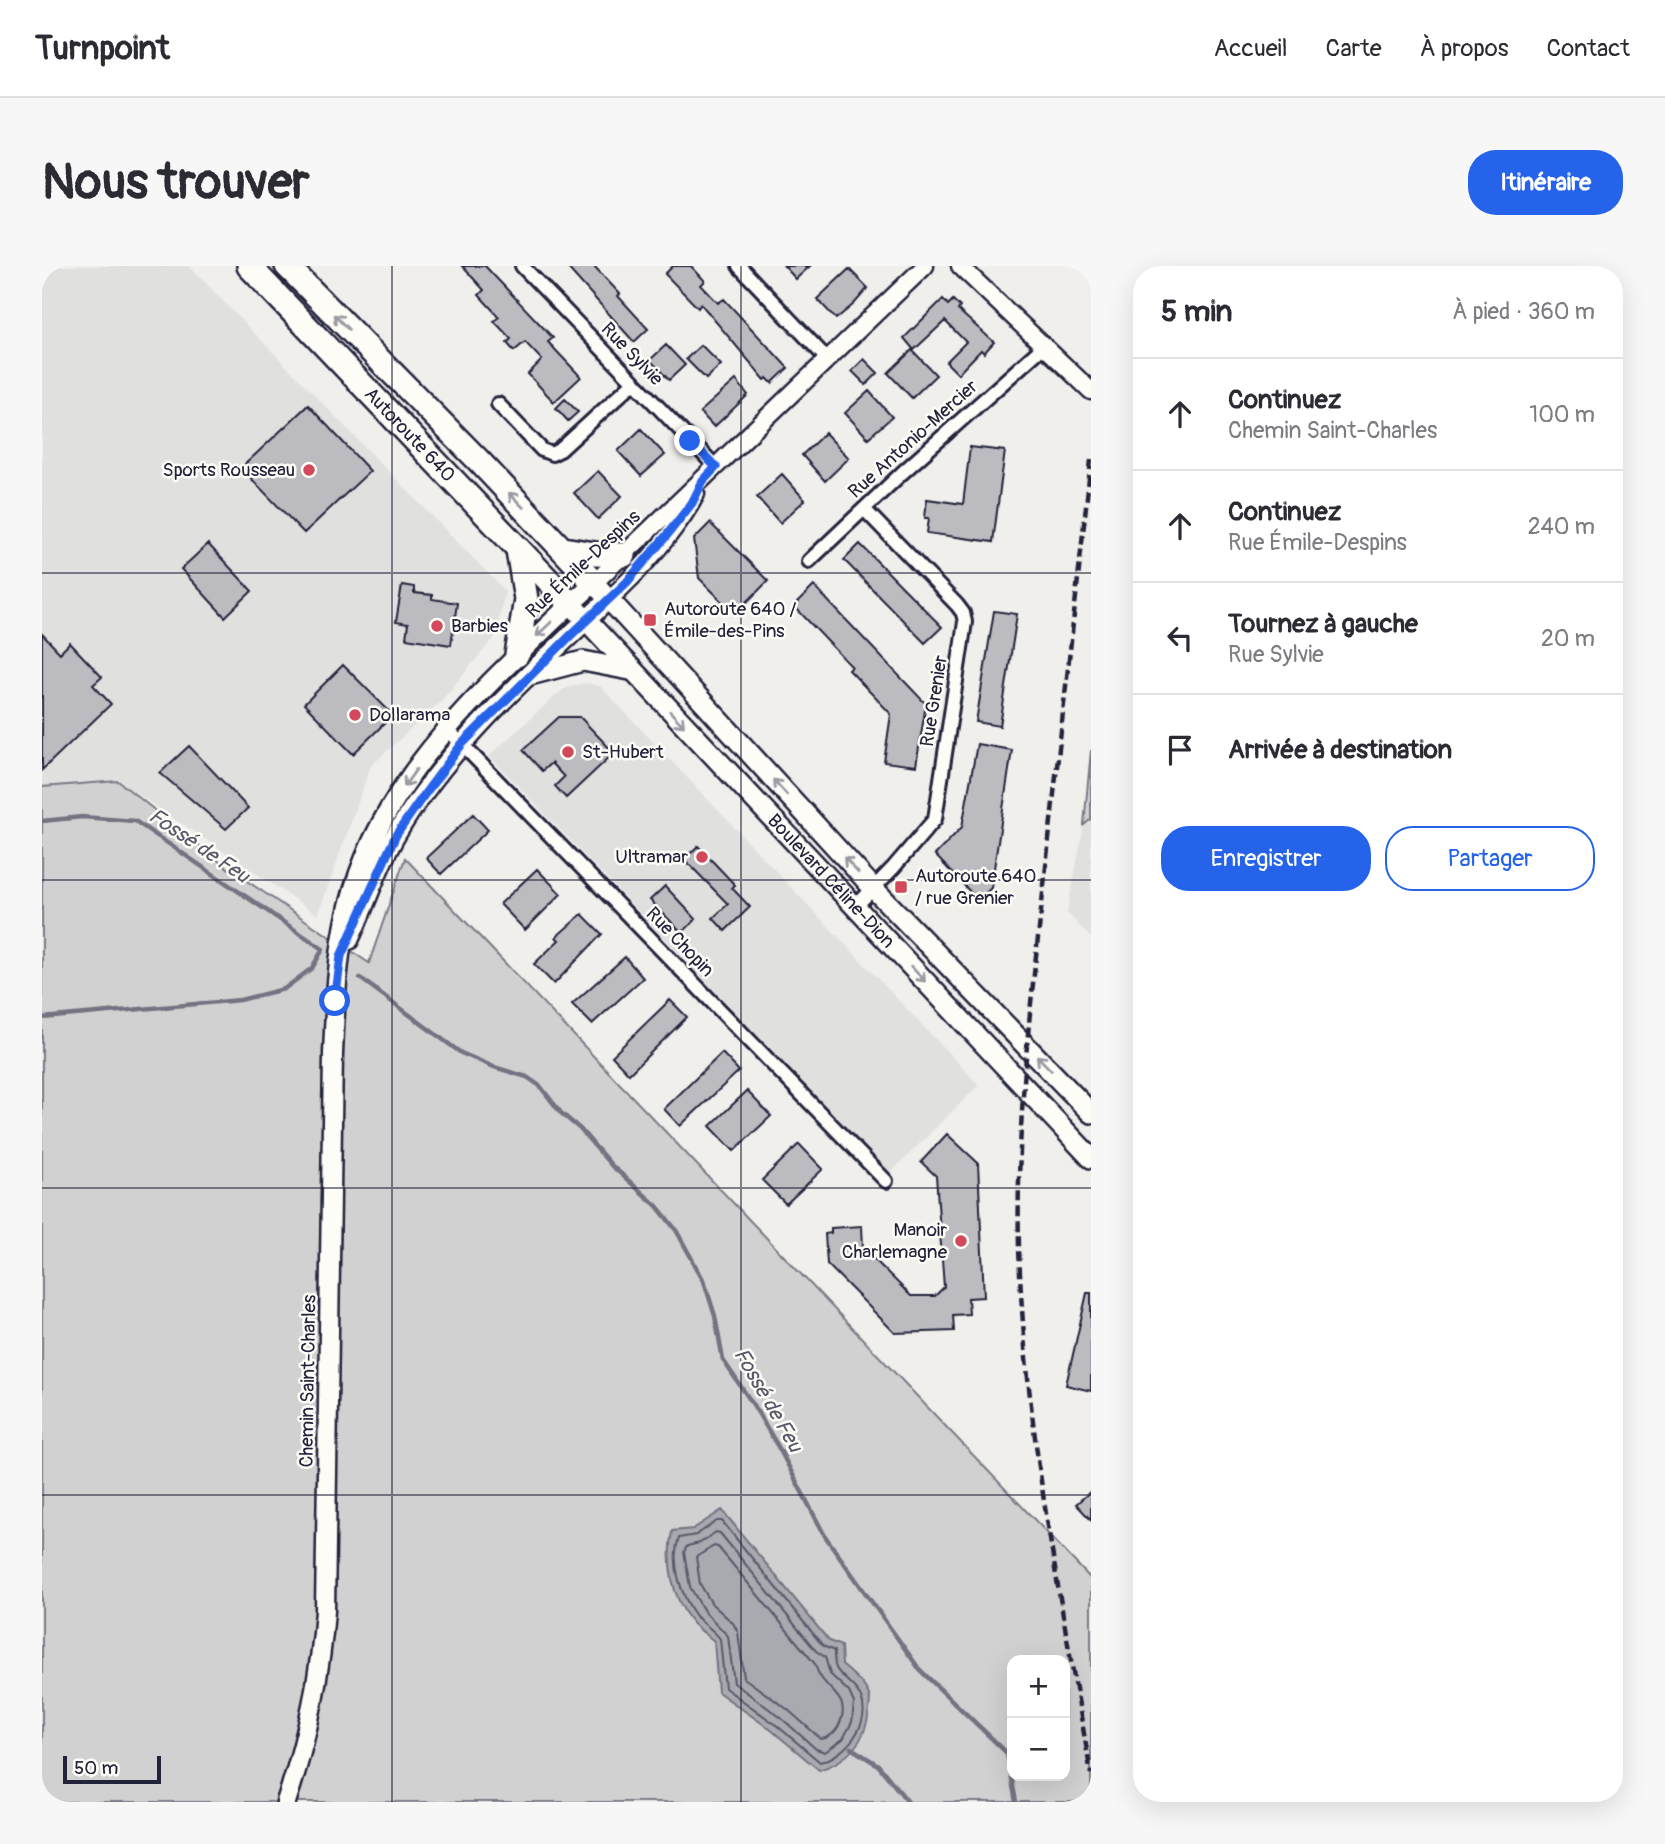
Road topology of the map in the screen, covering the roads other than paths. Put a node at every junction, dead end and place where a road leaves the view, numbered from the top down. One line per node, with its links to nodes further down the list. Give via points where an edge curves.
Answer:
1 (249, 266): 16 (highway, Autoroute 640)
2 (287, 266): 15 (highway, Autoroute 640, one-way to 2)
3 (522, 266): 9 (street, Rue Sylvie)
4 (739, 266): 8 (street)
5 (925, 266): 8 (street, Rue Émile-Despins)
6 (960, 266): 7 (street)
7 (1044, 346): 10 (street); 14 (street, Rue Antonio-Mercier)
8 (828, 359): 12 (street, Rue Émile-Despins)
9 (633, 383): 11 (street, via 560,450 548,454); 12 (street, Rue Sylvie)
10 (1091, 391)
11 (498, 404)
12 (716, 467): 13 (street, Rue Émile-Despins)
13 (703, 481): 17 (street, Rue Émile-Despins); 19 (street, Rue Émile-Despins, via 692,503 627,582)
14 (864, 509): 18 (street, Rue Antonio-Mercier); 28 (street, Rue Grenier, via 957,605 965,622 937,814)
15 (563, 549): 17 (highway); 19 (highway, Autoroute 640)
16 (518, 550): 20 (highway, Autoroute 640); 21 (highway, via 526,599)
17 (624, 555): 19 (street, Rue Émile-Despins)
18 (809, 561)
19 (602, 591): 20 (main road, Rue Émile-Despins); 28 (main road, Boulevard Céline-Dion, one-way to 19)
20 (578, 612): 21 (main road, Rue Émile-Despins, one-way to 21); 22 (main road, Boulevard Céline-Dion); 23 (main road, Rue Émile-Despins)
21 (517, 655): 24 (main road, Rue Émile-Despins)
22 (630, 670): 23 (main road, via 583,661); 29 (main road, Boulevard Céline-Dion, one-way to 29)
23 (530, 676): 25 (main road, Rue Émile-Despins)
24 (446, 728): 25 (street, Rue Chopin); 26 (main road, Rue Émile-Despins, one-way to 26)
25 (462, 744): 27 (main road, Rue Émile-Despins); 33 (street, Rue Chopin)
26 (388, 811): 30 (main road, Chemin Saint-Charles, via 352,893)
27 (404, 821): 30 (main road, Chemin Saint-Charles)
28 (874, 889): 29 (street, Rue Grenier); 31 (main road, Boulevard Céline-Dion, one-way to 28)
29 (855, 907): 32 (main road, Boulevard Céline-Dion, one-way to 32)
30 (341, 956): 34 (main road, Chemin Saint-Charles, via 333,1054 324,1622 310,1718)
31 (1091, 1113)
32 (1091, 1158)
33 (886, 1181)
34 (286, 1802)

